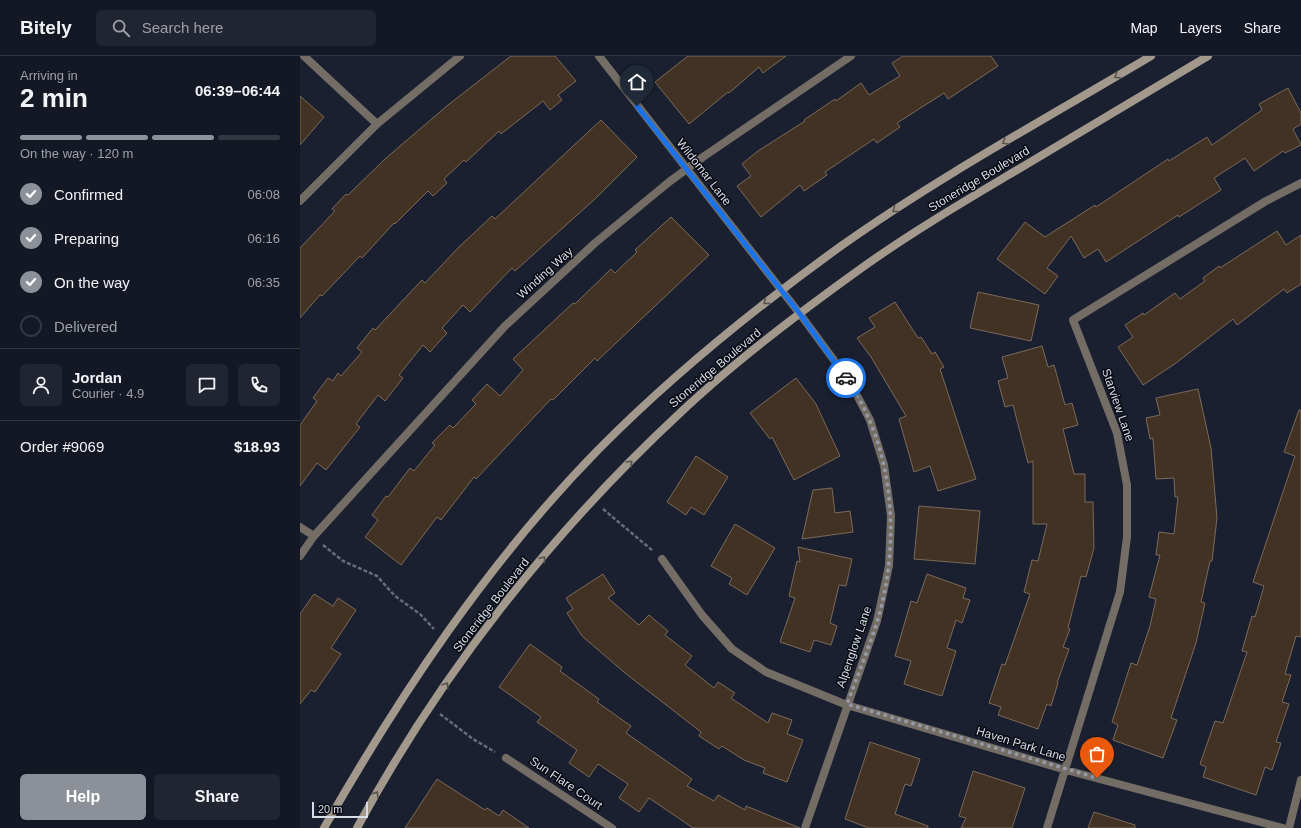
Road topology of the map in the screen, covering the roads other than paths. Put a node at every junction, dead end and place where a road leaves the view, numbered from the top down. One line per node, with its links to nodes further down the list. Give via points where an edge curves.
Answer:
1 (304, 56): 7 (street)
2 (460, 56): 7 (street)
3 (599, 56): 8 (street, Wildomar Lane)
4 (851, 56): 8 (street, Winding Way)
5 (1151, 56): 11 (street, Stoneridge Boulevard, one-way to 11, via 926,189)
6 (1208, 56): 13 (street, Stoneridge Boulevard, via 942,215 864,266)
7 (377, 124): 10 (street)
8 (686, 170): 11 (street, Wildomar Lane); 15 (street, Winding Way, via 595,243 505,326)
9 (1301, 183): 20 (street, Starview Lane, via 1266,201 1073,320 1117,434 1127,485 1127,537 1120,592)
10 (300, 201)
11 (782, 290): 12 (street, Wildomar Lane); 22 (street, Stoneridge Boulevard, one-way to 22, via 658,393 597,451 541,514 497,566 392,714)
12 (791, 302): 13 (street, Alpenglow Lane)
13 (800, 314): 18 (street, Alpenglow Lane, via 850,382 870,420 884,465 891,516 889,566 877,621); 23 (street, Stoneridge Boulevard, one-way to 13, via 463,660 514,594 594,501 680,413 744,357)
14 (300, 527): 15 (street)
15 (314, 536): 16 (street, Winding Way)
16 (300, 556)
17 (662, 559): 18 (street, Haven Park Lane, via 702,615 732,649 766,672)
18 (847, 704): 20 (street, Haven Park Lane); 25 (street, Alpenglow Lane)
19 (506, 758): 24 (street, Sun Flare Court)
20 (1066, 770): 26 (street, Starview Lane); 27 (street, Haven Park Lane)
21 (1301, 780): 28 (street)
22 (324, 828)
23 (357, 828)
24 (612, 828)
25 (805, 828)
26 (1047, 828)
27 (1283, 828)
28 (1289, 828)

